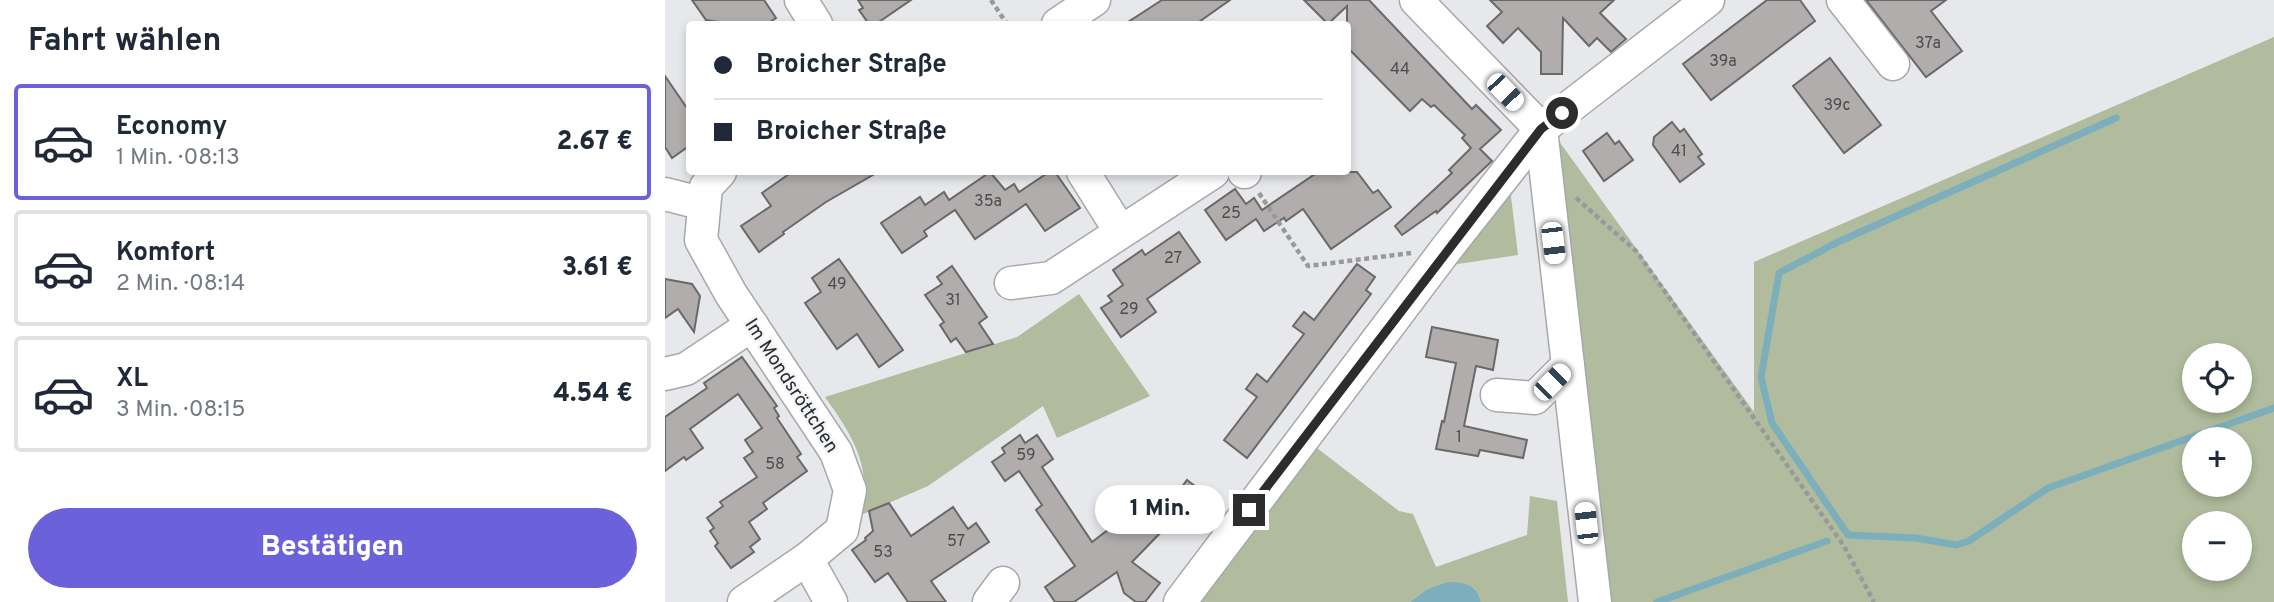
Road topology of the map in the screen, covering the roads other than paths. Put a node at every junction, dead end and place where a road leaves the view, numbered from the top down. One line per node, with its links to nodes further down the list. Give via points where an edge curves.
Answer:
1 (801, 0): 6 (street)
2 (1094, 0): 7 (street)
3 (1416, 0): 9 (street)
4 (1708, 0): 9 (street)
5 (1843, 0): 8 (street)
6 (814, 21)
7 (1062, 21)
8 (1893, 64)
9 (1541, 129): 18 (street); 24 (street)
10 (717, 175): 14 (street, Im Mondsröttchen, via 706,187)
11 (1085, 175): 15 (street)
12 (1208, 175): 15 (street)
13 (665, 194): 14 (street)
14 (704, 204): 17 (street, Im Mondsröttchen, via 701,240)
15 (1120, 232): 16 (street, via 1051,278)
16 (1011, 284)
17 (752, 325): 19 (street, via 686,369); 21 (street, Im Mondsröttchen, via 836,452 850,490 842,530)
18 (1568, 365): 20 (street, via 1535,398); 25 (street)
19 (665, 374)
20 (1497, 395)
21 (807, 559): 22 (street, Im Mondsröttchen); 23 (street)
22 (744, 602)
23 (831, 602)
24 (1180, 602)
25 (1595, 602)

